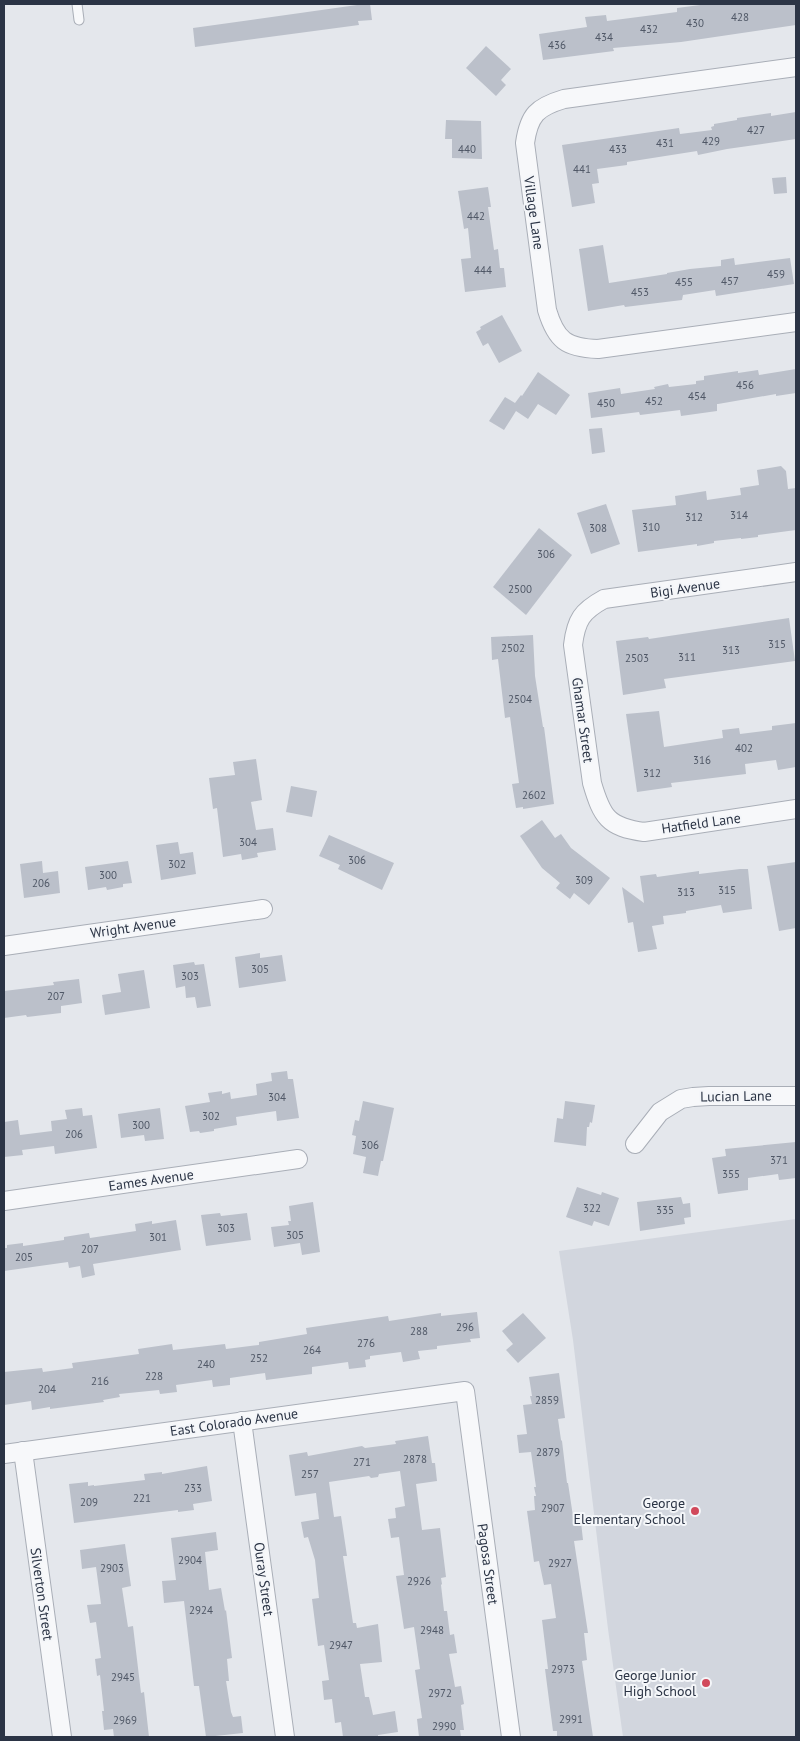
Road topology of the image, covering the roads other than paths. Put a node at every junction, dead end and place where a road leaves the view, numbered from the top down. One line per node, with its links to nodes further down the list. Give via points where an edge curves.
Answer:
1 (77, 4): 2 (lane)
2 (79, 20)
3 (796, 66): 4 (street, Village Lane, via 564,99 535,112 527,126 525,143 547,310 552,328 564,341 580,349 598,349)
4 (796, 322)
5 (796, 572): 6 (street, Bigi Avenue, via 604,599)
6 (580, 616): 8 (street, Ghamar Street, via 573,645 590,773 598,804)
7 (796, 809): 8 (street, Hatfield Lane, via 644,832 626,830)
8 (608, 820)
9 (263, 909): 10 (street, Wright Avenue)
10 (4, 946)
11 (796, 1096): 12 (street, Lucian Lane, via 709,1096 681,1100 660,1112)
12 (635, 1144)
13 (298, 1159): 14 (street, Eames Avenue)
14 (4, 1201)
15 (464, 1390): 16 (street, East Colorado Avenue); 21 (street, Pagosa Street)
16 (242, 1421): 17 (street, East Colorado Avenue); 20 (street, Ouray Street)
17 (22, 1451): 18 (street, East Colorado Avenue); 19 (street, Silverton Street)
18 (4, 1454)
19 (62, 1737)
20 (285, 1737)
21 (511, 1737)

